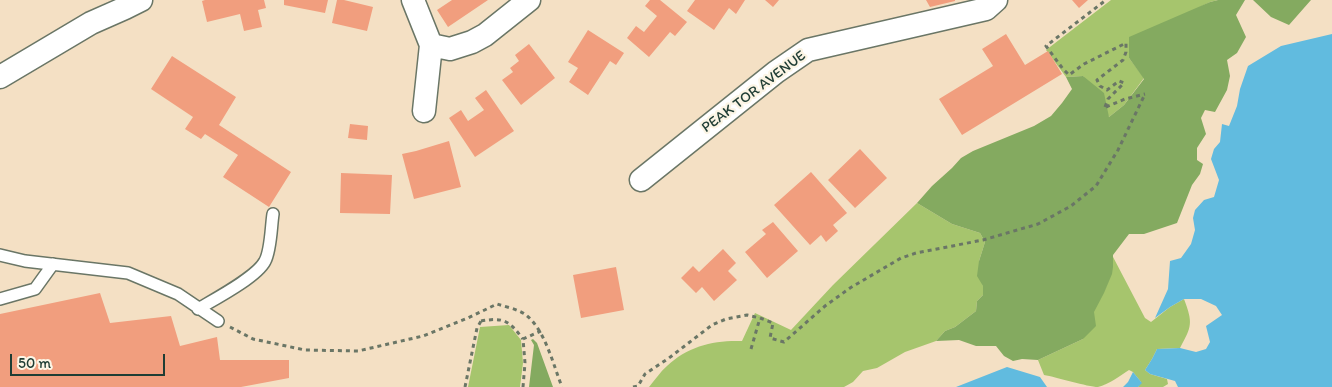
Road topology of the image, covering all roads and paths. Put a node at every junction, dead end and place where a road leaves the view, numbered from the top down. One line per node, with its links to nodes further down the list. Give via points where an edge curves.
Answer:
1 (141, 0): 7 (street, via 91,24)
2 (413, 0): 6 (street)
3 (529, 0): 6 (street, via 472,42 450,48)
4 (996, 0): 9 (street, PEAK TOR AVENUE, via 986,8 808,50)
5 (1106, 0): 16 (path, via 1046,46 1069,75 1126,43 1123,60 1097,80 1107,90 1119,81 1124,83 1108,99 1105,107 1145,94 1096,186 1071,206 1038,224 901,258 850,288 784,342 770,338 773,323)
6 (431, 45): 8 (street)
7 (0, 78)
8 (424, 110)
9 (641, 180)
10 (273, 214): 14 (lane, via 266,259 261,267)
11 (0, 255): 12 (lane)
12 (53, 264): 13 (lane, via 35,289); 14 (lane, via 128,273 178,294)
13 (0, 299)
14 (198, 309): 17 (lane)
15 (478, 313): 17 (path, via 423,336 358,352 305,350 253,339); 18 (path); 19 (path, via 497,304 525,315)
16 (760, 318): 21 (path); 25 (path, via 740,316 712,325 645,374 638,386)
17 (218, 321)
18 (481, 321): 20 (path, via 494,319 511,324); 22 (path)
19 (540, 331): 20 (path); 24 (path)
20 (523, 339): 23 (path)
21 (751, 349)
22 (465, 387)
23 (523, 387)
24 (562, 387)
25 (633, 387)

